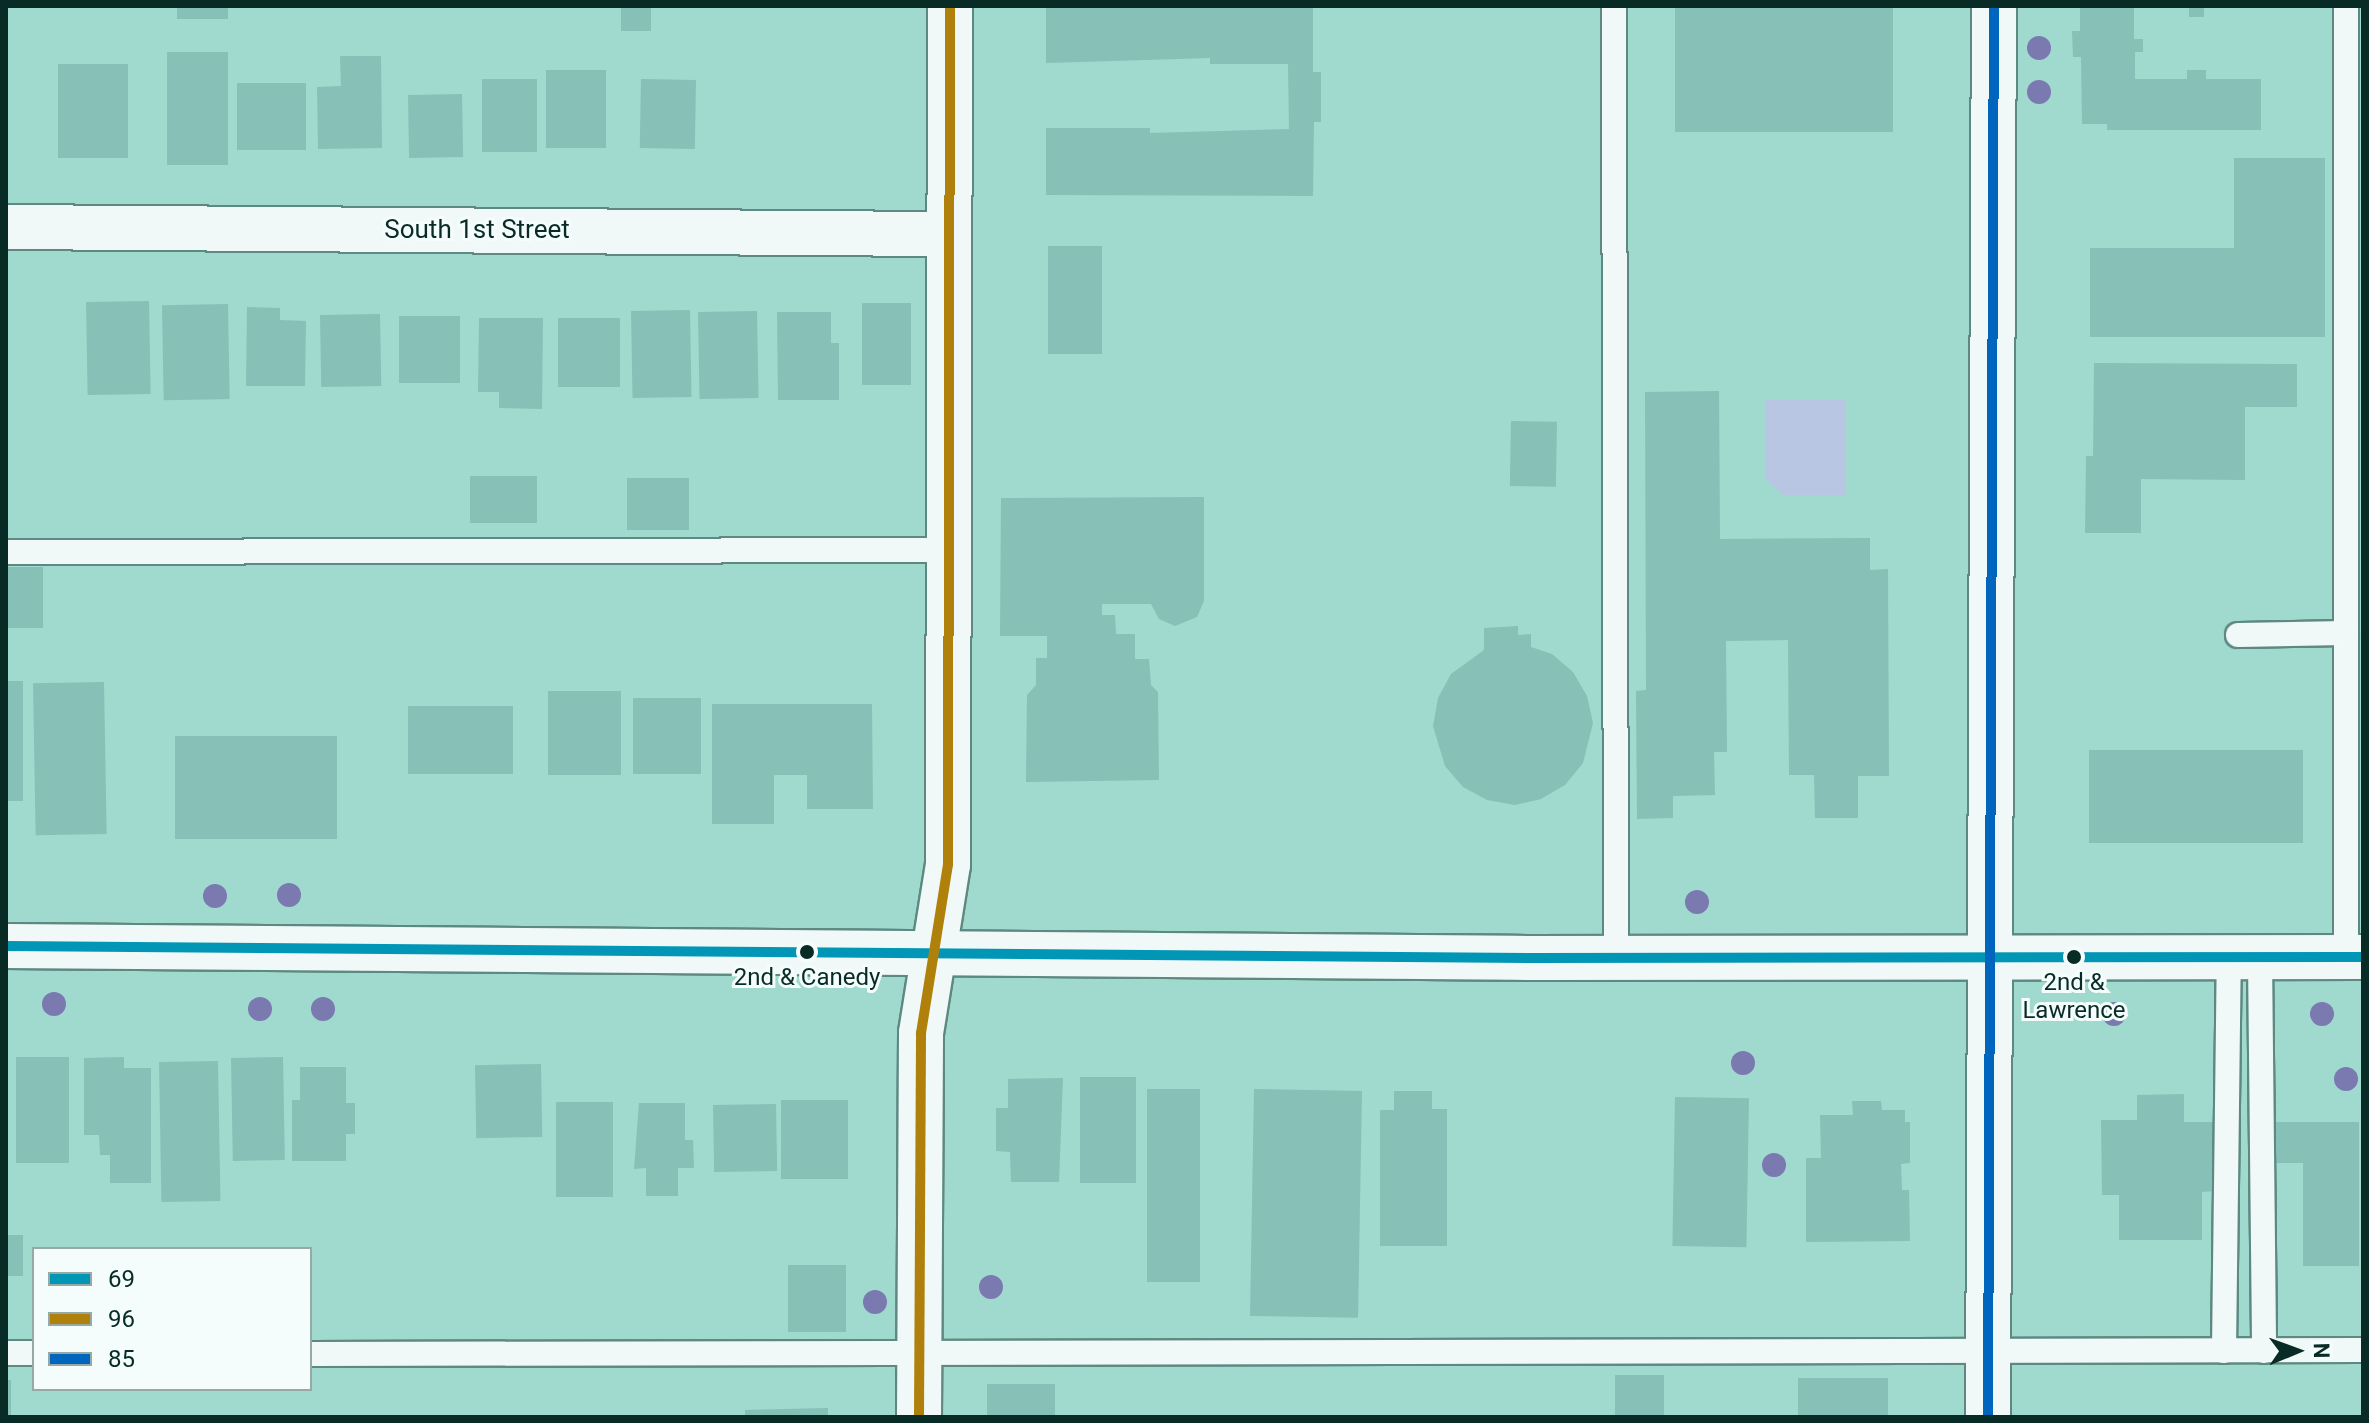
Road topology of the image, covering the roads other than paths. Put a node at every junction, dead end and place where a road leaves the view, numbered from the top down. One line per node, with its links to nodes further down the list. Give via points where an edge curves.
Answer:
1 (950, 6): 6 (street)
2 (1614, 6): 15 (lane)
3 (1994, 6): 16 (street)
4 (2346, 6): 9 (lane)
5 (6, 227): 6 (street, South 1st Street)
6 (949, 234): 7 (street)
7 (948, 550): 8 (lane); 12 (street, via 948,865)
8 (6, 552)
9 (2346, 633): 10 (lane); 13 (lane)
10 (2238, 635)
11 (6, 946): 12 (street)
12 (936, 954): 15 (street); 24 (street, via 921,1033)
13 (2354, 957): 14 (street)
14 (2245, 958): 16 (street); 18 (lane); 19 (lane)
15 (1616, 959): 16 (street)
16 (1990, 959): 22 (street)
17 (2363, 1350): 19 (lane)
18 (2224, 1351): 19 (lane); 22 (lane)
19 (2264, 1351)
20 (6, 1353): 21 (lane)
21 (32, 1353)
22 (1988, 1353): 24 (lane); 26 (street)
23 (312, 1354): 24 (lane)
24 (919, 1356): 25 (street)
25 (919, 1417)
26 (1988, 1417)

